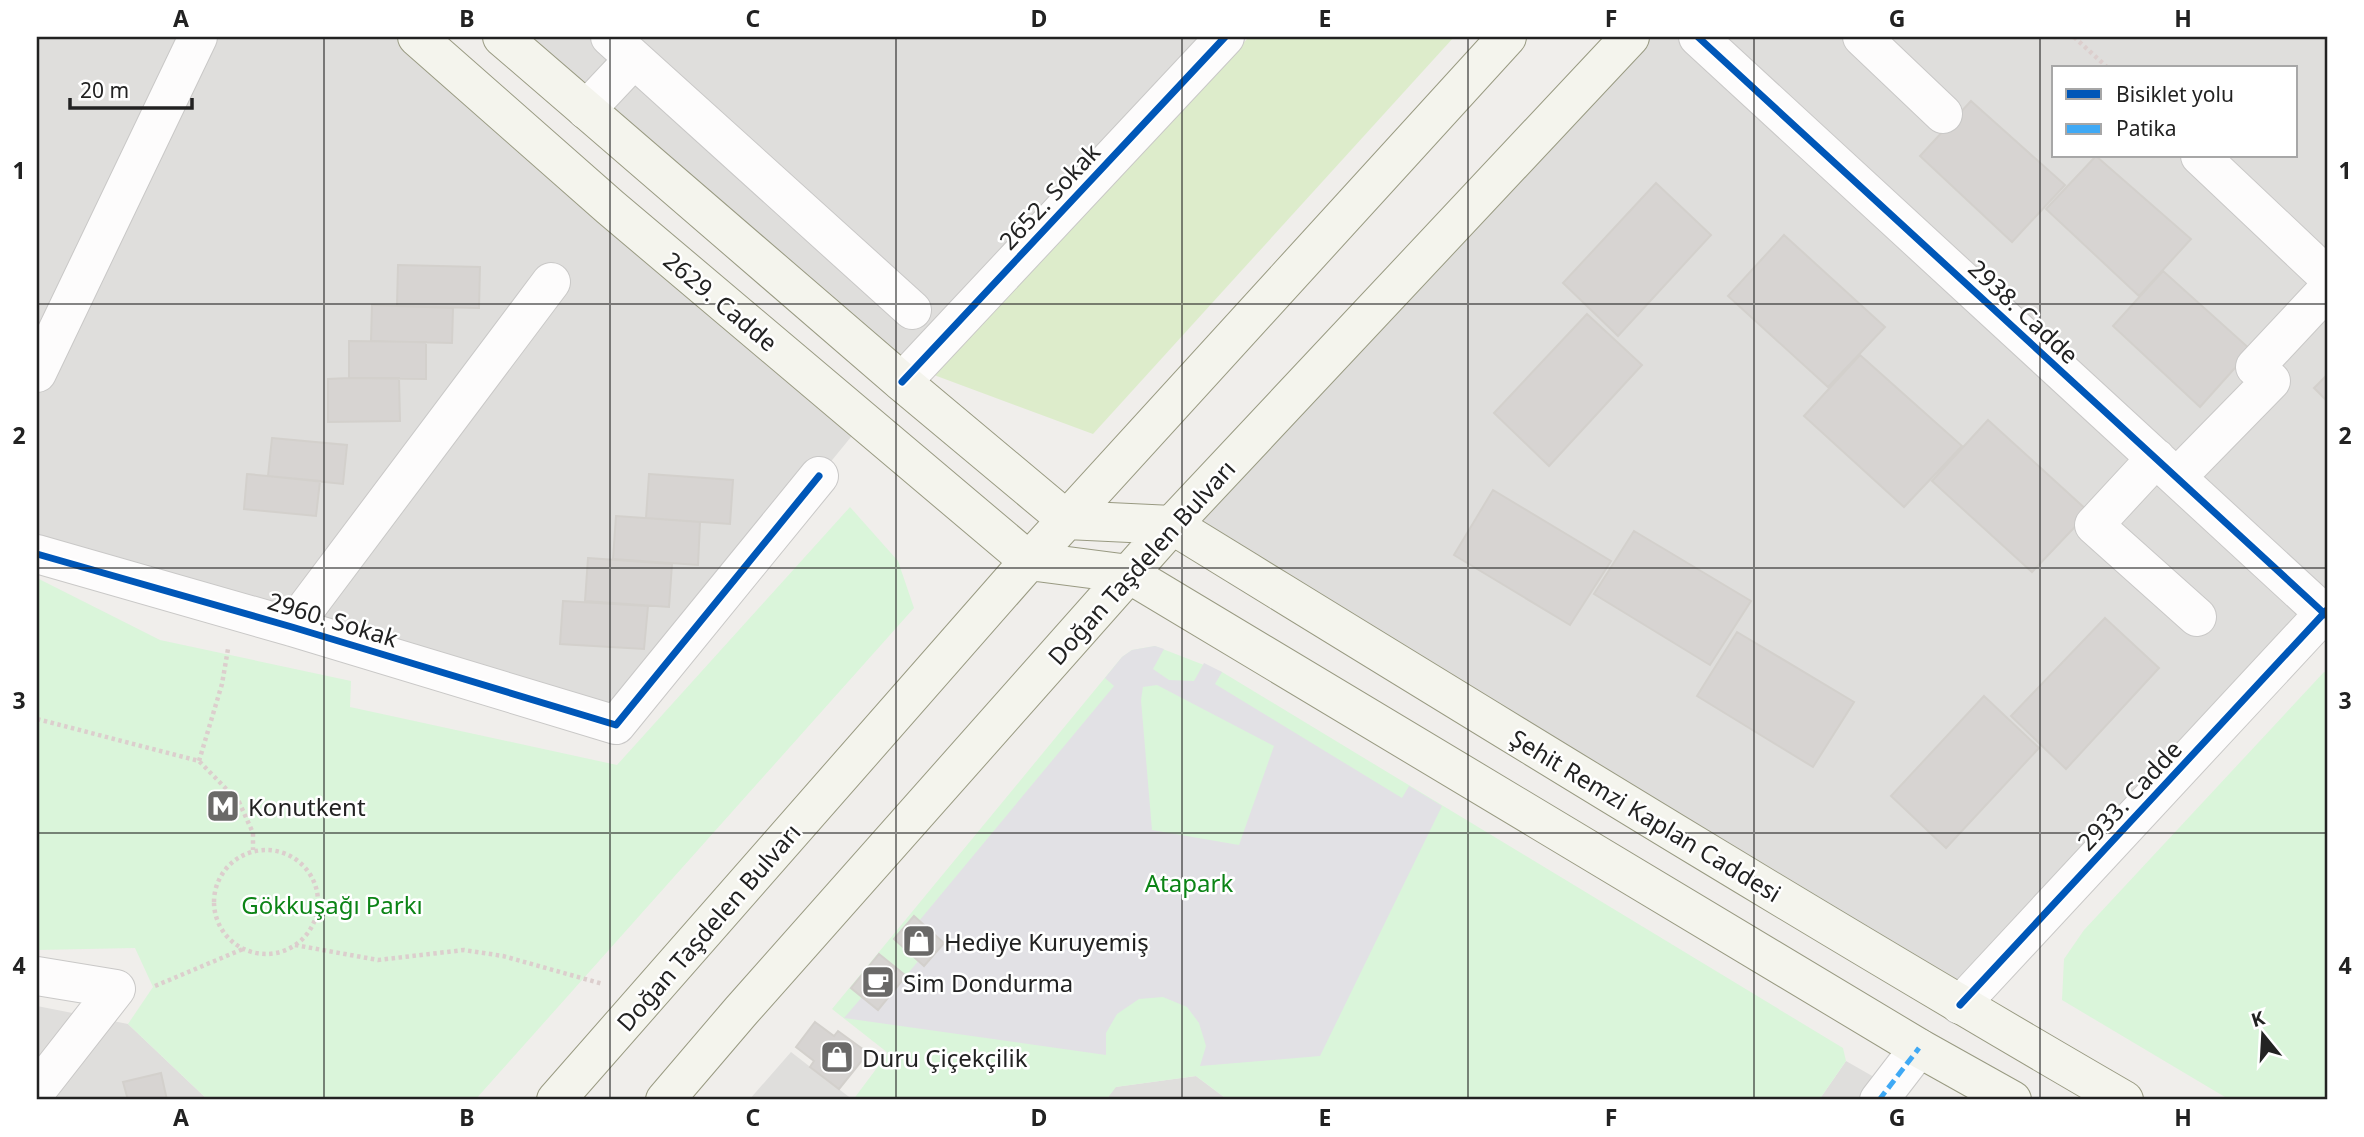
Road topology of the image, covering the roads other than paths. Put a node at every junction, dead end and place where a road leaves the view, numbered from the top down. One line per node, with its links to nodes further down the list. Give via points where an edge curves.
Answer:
1 (198, 37): 17 (street)
2 (417, 37): 24 (main road, 2629. Cadde, via 610,207)
3 (502, 37): 10 (main road)
4 (1225, 37): 18 (street, 2652. Sokak)
5 (1507, 37): 21 (main road, Doğan Taşdelen Bulvarı)
6 (1630, 37): 22 (main road, Doğan Taşdelen Bulvarı)
7 (1862, 37): 11 (street)
8 (1714, 42): 19 (street, 2938. Cadde)
9 (622, 48): 10 (street); 16 (street)
10 (586, 110): 18 (main road)
11 (1943, 114)
12 (2202, 158): 13 (street)
13 (2327, 276)
14 (551, 282): 28 (street)
15 (2327, 290): 19 (street, via 2255,367 2271,381)
16 (912, 310)
17 (37, 373)
18 (902, 382): 21 (main road)
19 (2166, 467): 26 (street, 2938. Cadde); 27 (street, via 2094,525)
20 (819, 476): 28 (street, 2960. Sokak, via 617,725)
21 (1067, 520): 22 (main road); 24 (main road, Doğan Taşdelen Bulvarı)
22 (1172, 525): 25 (main road, Doğan Taşdelen Bulvarı); 30 (main road, Şehit Remzi Kaplan Caddesi)
23 (37, 554): 28 (street, 2960. Sokak)
24 (1029, 561): 25 (main road); 33 (main road, Doğan Taşdelen Bulvarı)
25 (1129, 575): 31 (main road); 34 (main road, Doğan Taşdelen Bulvarı)
26 (2326, 613): 30 (street, 2933. Cadde)
27 (2197, 617)
28 (292, 627)
29 (37, 976): 32 (street, via 116,989)
30 (1959, 1005): 31 (main road); 37 (main road, Şehit Remzi Kaplan Caddesi)
31 (1919, 1048): 35 (street); 36 (main road)
32 (37, 1090)
33 (556, 1100)
34 (665, 1100)
35 (1879, 1100)
36 (2012, 1100)
37 (2124, 1100)

